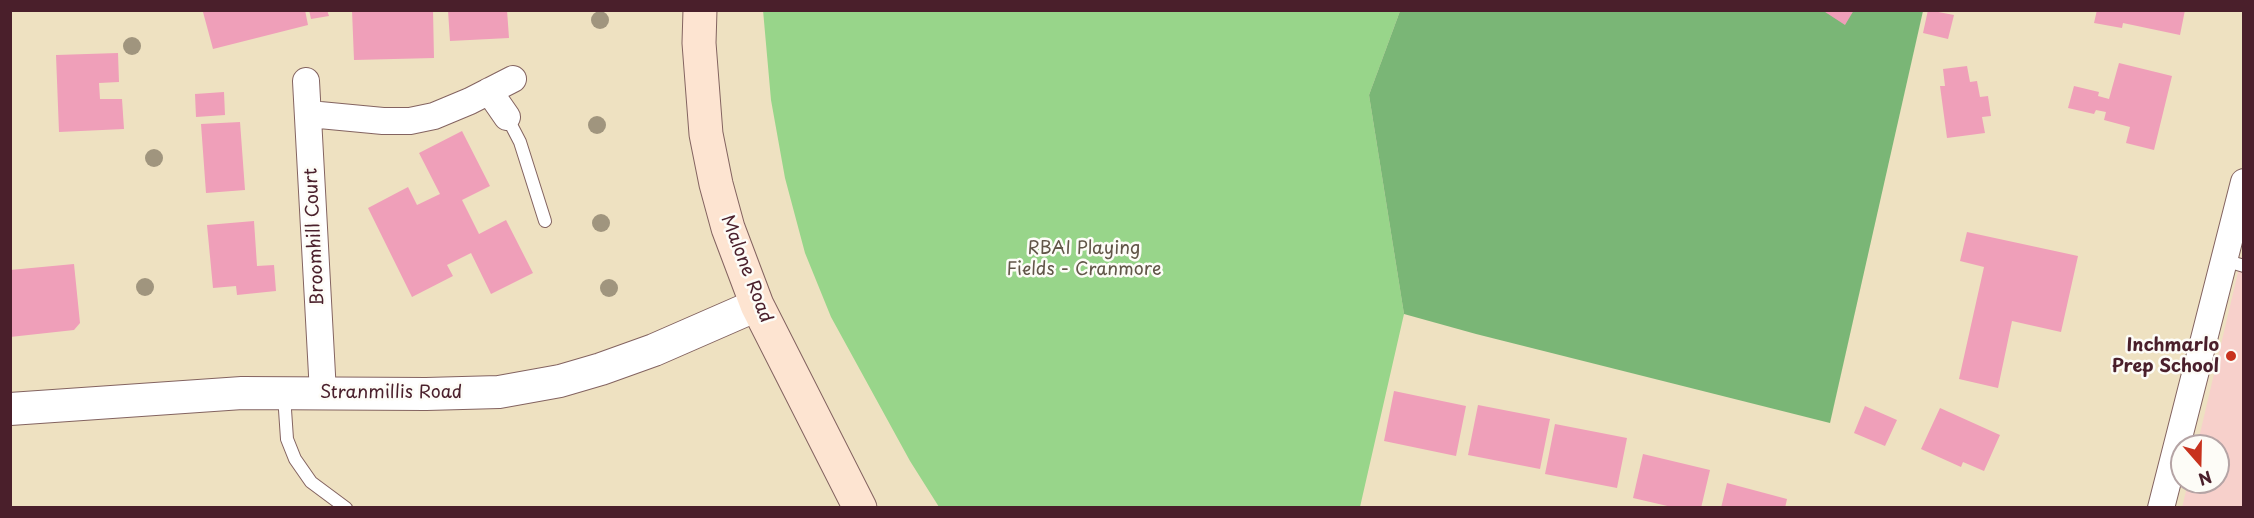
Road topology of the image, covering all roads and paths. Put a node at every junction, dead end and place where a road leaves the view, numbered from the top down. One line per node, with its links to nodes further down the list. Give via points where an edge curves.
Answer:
1 (700, 10): 10 (main road, Malone Road, via 706,134 728,228)
2 (513, 79): 4 (street)
3 (306, 81): 5 (street, Broomhill Court)
4 (489, 91): 5 (street, via 434,116 410,121); 6 (street)
5 (309, 114): 12 (street, Broomhill Court)
6 (507, 117): 8 (lane, via 524,152)
7 (2244, 182): 9 (street)
8 (545, 221)
9 (2234, 263): 16 (street)
10 (757, 305): 12 (street, Stranmillis Road, via 637,356 560,381 499,392); 15 (main road, Malone Road)
11 (284, 393): 12 (street, Stranmillis Road); 13 (street, Stranmillis Road); 14 (lane, via 287,439 296,459 311,482)
12 (324, 393)
13 (10, 409)
14 (346, 507)
15 (860, 507)
16 (2161, 507)

